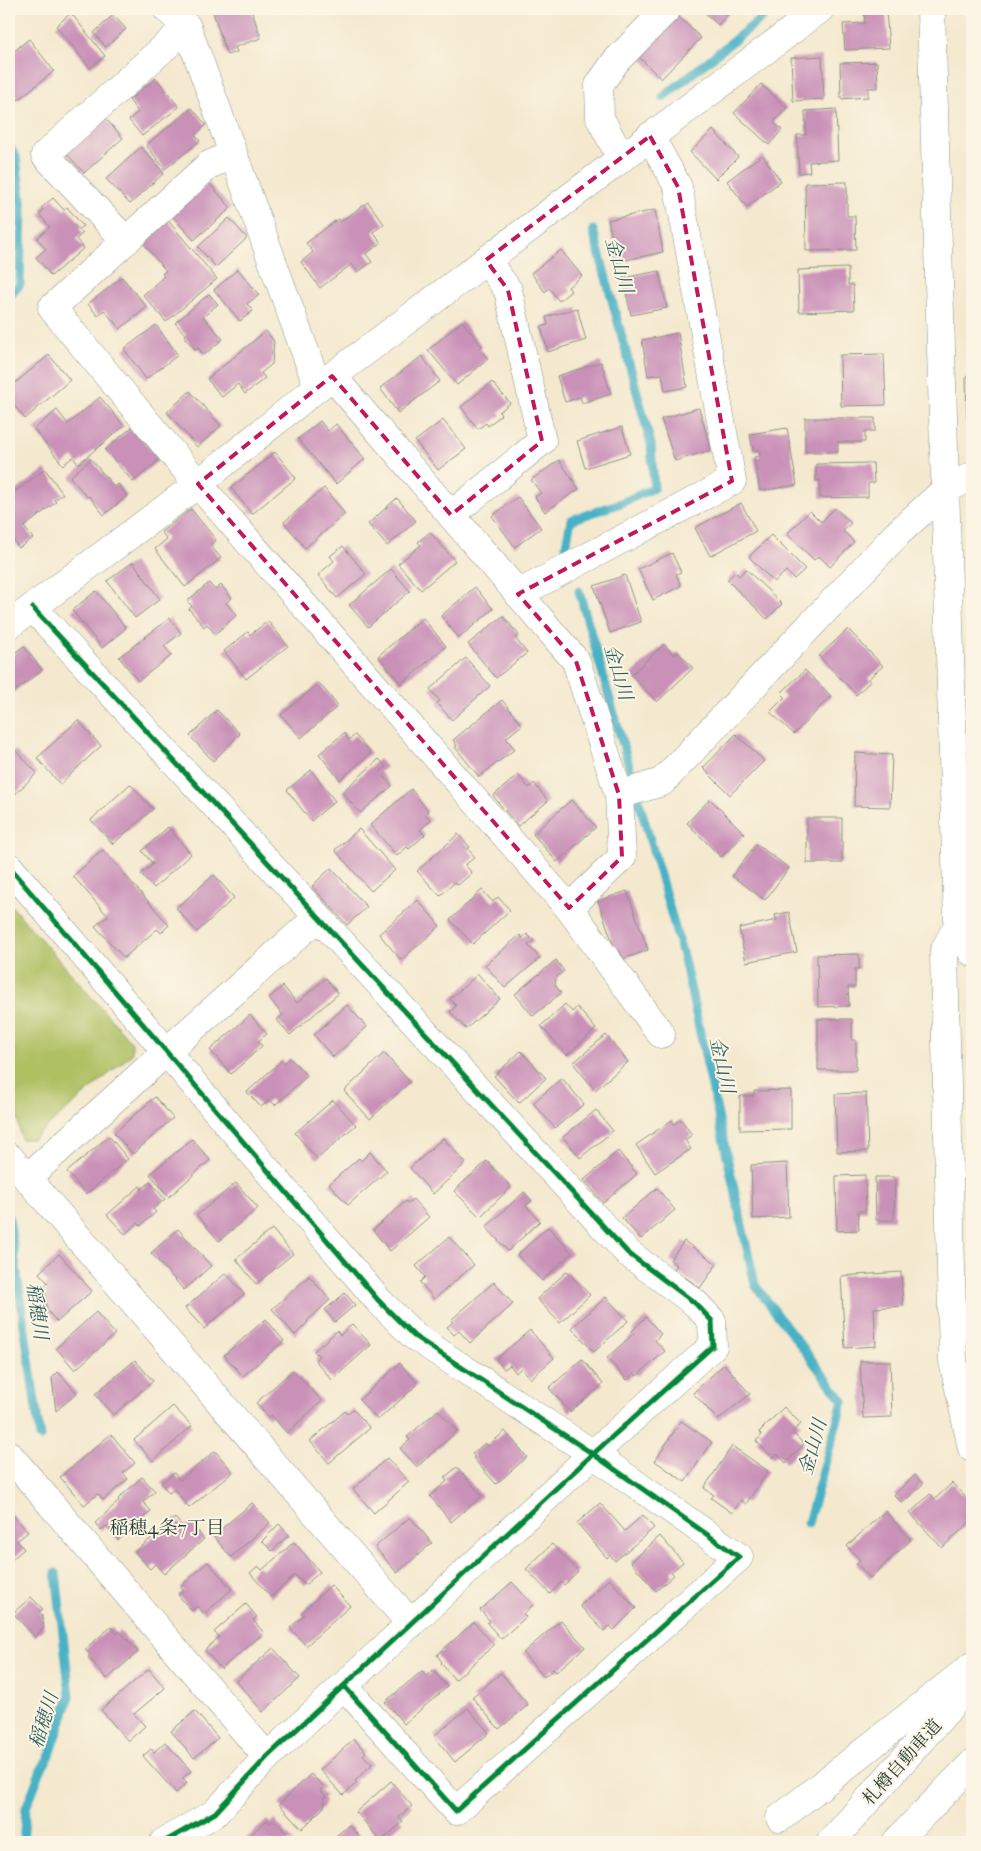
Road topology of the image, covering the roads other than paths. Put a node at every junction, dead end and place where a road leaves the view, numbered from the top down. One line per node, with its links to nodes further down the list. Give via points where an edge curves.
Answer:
1 (167, 9): 5 (main road)
2 (667, 9): 8 (main road, via 616,61 599,85 600,118)
3 (820, 9): 6 (main road)
4 (931, 9): 14 (main road)
5 (187, 27): 7 (main road); 9 (main road, via 45,155)
6 (650, 136): 8 (main road); 16 (main road, via 678,187 732,481)
7 (233, 154): 9 (main road, via 209,165); 11 (main road)
8 (622, 158): 10 (main road)
9 (126, 241): 13 (main road, via 52,308)
10 (486, 260): 11 (main road); 15 (main road, via 508,290 542,441)
11 (325, 382): 13 (main road); 15 (main road)
12 (972, 476): 14 (main road)
13 (198, 484): 17 (main road); 22 (main road)
14 (945, 490): 19 (main road); 20 (main road, via 897,534 662,782)
15 (451, 515): 16 (main road)
16 (518, 594): 20 (main road, via 576,661)
17 (33, 608): 18 (main road); 23 (main road)
18 (9, 625)
19 (963, 794): 24 (main road)
20 (619, 795): 22 (main road, via 622,857)
21 (9, 867): 27 (main road)
22 (569, 908): 26 (main road)
23 (318, 916): 27 (main road); 31 (main road, via 628,1254 695,1303 712,1321 713,1346)
24 (958, 925): 25 (main road); 30 (main road, via 944,951 949,1246 953,1360)
25 (972, 952)
26 (662, 1034)
27 (166, 1052): 29 (main road); 31 (main road, via 378,1300 414,1336)
28 (9, 1157): 29 (main road)
29 (27, 1178): 33 (main road)
30 (972, 1448)
31 (593, 1454): 33 (main road); 36 (main road, via 739,1557 456,1811)
32 (9, 1455): 37 (main road)
33 (411, 1624): 36 (main road)
34 (972, 1666): 39 (main road)
35 (972, 1682): 41 (main road, 札樽自動車道)
36 (344, 1686): 37 (main road)
37 (267, 1757): 40 (main road, via 215,1813)
38 (972, 1764): 42 (main road)
39 (780, 1818)
40 (164, 1842)
41 (831, 1842)
42 (896, 1842)

